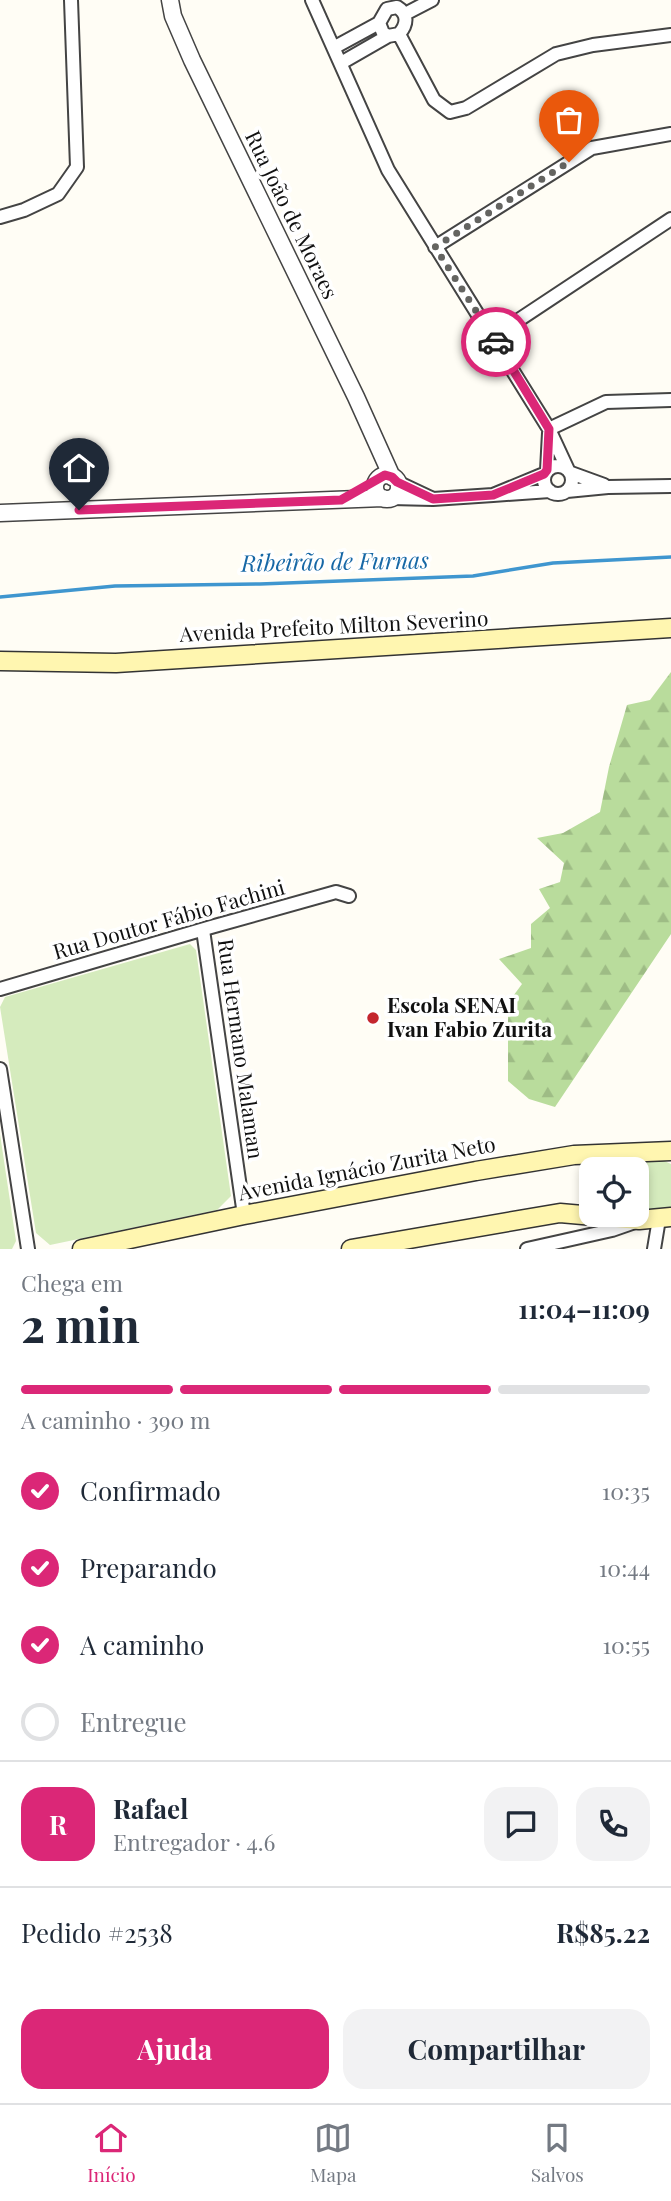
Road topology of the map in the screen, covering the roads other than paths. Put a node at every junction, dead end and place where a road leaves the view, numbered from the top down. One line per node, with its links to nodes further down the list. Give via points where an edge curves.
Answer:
1 (71, 0): 13 (street, via 76,167 58,194)
2 (170, 0): 21 (street, Rua João de Moraes, via 191,60 379,448)
3 (312, 0): 10 (street)
4 (432, 0): 6 (street)
5 (389, 3): 6 (street); 7 (street)
6 (405, 14): 8 (street, via 406,20)
7 (379, 23): 8 (street, via 383,33); 10 (street)
8 (393, 35): 9 (street, via 433,100 450,112 466,108 556,54); 11 (street)
9 (671, 36)
10 (335, 47): 11 (street)
11 (341, 63): 15 (street, via 388,170)
12 (671, 134): 15 (street, via 592,148)
13 (0, 217)
14 (671, 219): 16 (street)
15 (435, 247): 16 (street)
16 (493, 337): 18 (street)
17 (671, 400): 18 (street, via 606,402)
18 (549, 429): 19 (street); 20 (street)
19 (546, 472): 20 (street, via 560,466); 24 (street, via 544,484); 26 (street)
20 (569, 472): 22 (street); 25 (street, via 572,483)
21 (386, 480): 27 (street, via 375,490); 28 (street); 29 (street)
22 (608, 486): 23 (street); 25 (street)
23 (671, 486)
24 (550, 491): 25 (street); 26 (street)
25 (567, 491)
26 (493, 495): 28 (street)
27 (387, 498): 28 (street); 29 (street)
28 (433, 499)
29 (341, 500): 30 (street)
30 (0, 513)
31 (671, 628): 32 (main road, Avenida Prefeito Milton Severino, via 116,663)
32 (0, 661)
33 (349, 896): 34 (street, Rua Doutor Fábio Fachini, via 336,892)
34 (203, 930): 35 (street, Rua Doutor Fábio Fachini); 41 (street, Rua Hermano Malaman)
35 (0, 989)
36 (0, 1069): 46 (street)
37 (635, 1153): 38 (main road, Avenida Ignácio Zurita Neto); 39 (main road); 41 (main road, Avenida Ignácio Zurita Neto, via 574,1155)
38 (668, 1153)
39 (628, 1157)
40 (579, 1214): 44 (main road, via 560,1213)
41 (244, 1215): 47 (main road, Avenida Ignácio Zurita Neto)
42 (665, 1218): 49 (street)
43 (617, 1227): 45 (street)
44 (414, 1243): 48 (main road)
45 (535, 1248)
46 (28, 1249)
47 (82, 1249)
48 (351, 1249)
49 (654, 1249)

